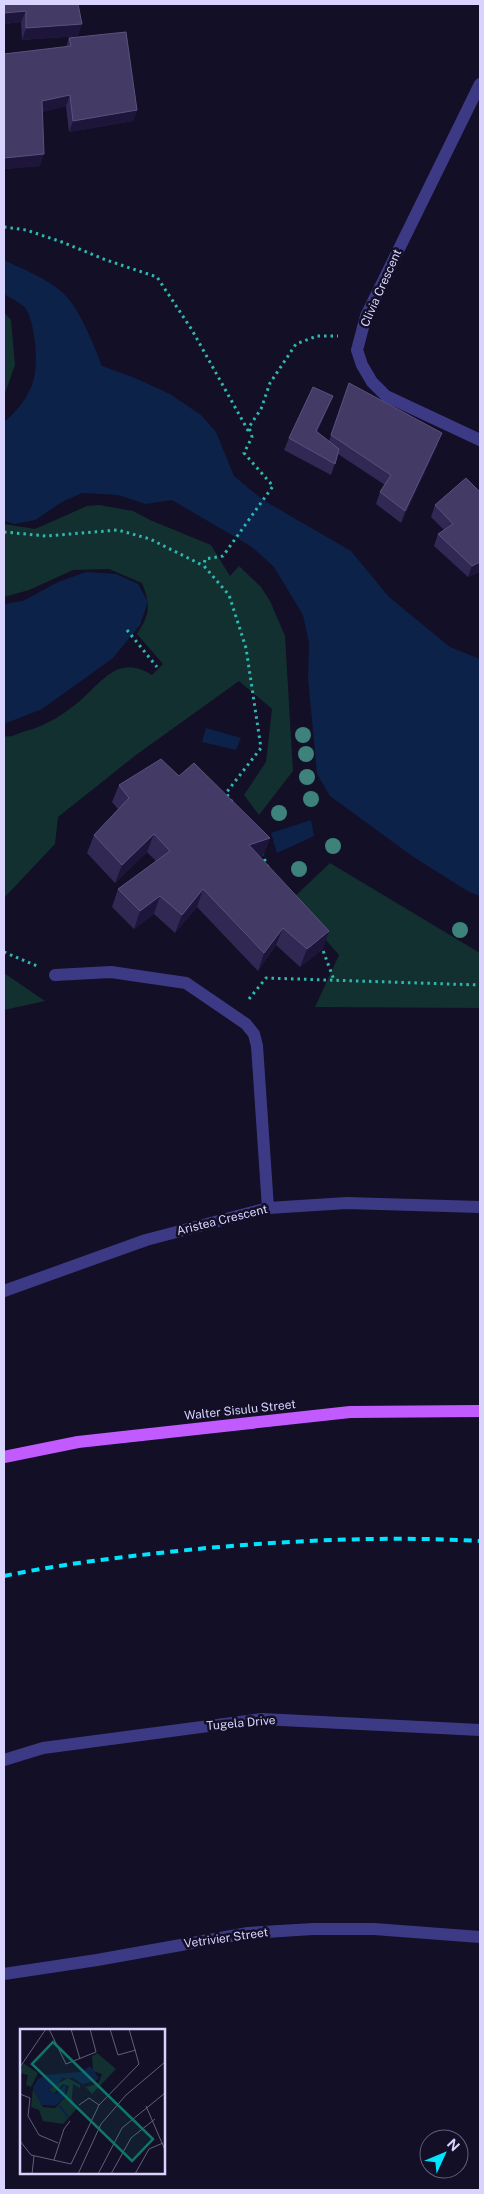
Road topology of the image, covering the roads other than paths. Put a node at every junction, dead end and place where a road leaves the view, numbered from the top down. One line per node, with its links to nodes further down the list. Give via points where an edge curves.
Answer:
1 (480, 84): 2 (street, Clivia Crescent, via 366,316 357,350 372,382 386,396)
2 (480, 440)
3 (56, 975): 5 (street, via 111,972 186,983 246,1024 254,1034 257,1046)
4 (480, 1207): 5 (street, Aristea Crescent, via 347,1203)
5 (268, 1208): 6 (street, Aristea Crescent, via 146,1240)
6 (4, 1291)
7 (480, 1411): 8 (main road, Walter Sisulu Street, via 350,1412 78,1442)
8 (4, 1457)
9 (480, 1730): 10 (street, Tugela Drive, via 262,1719 44,1748)
10 (4, 1760)
11 (480, 1936): 12 (street, Vetrivier Street, via 374,1929 248,1933)
12 (4, 1974)

